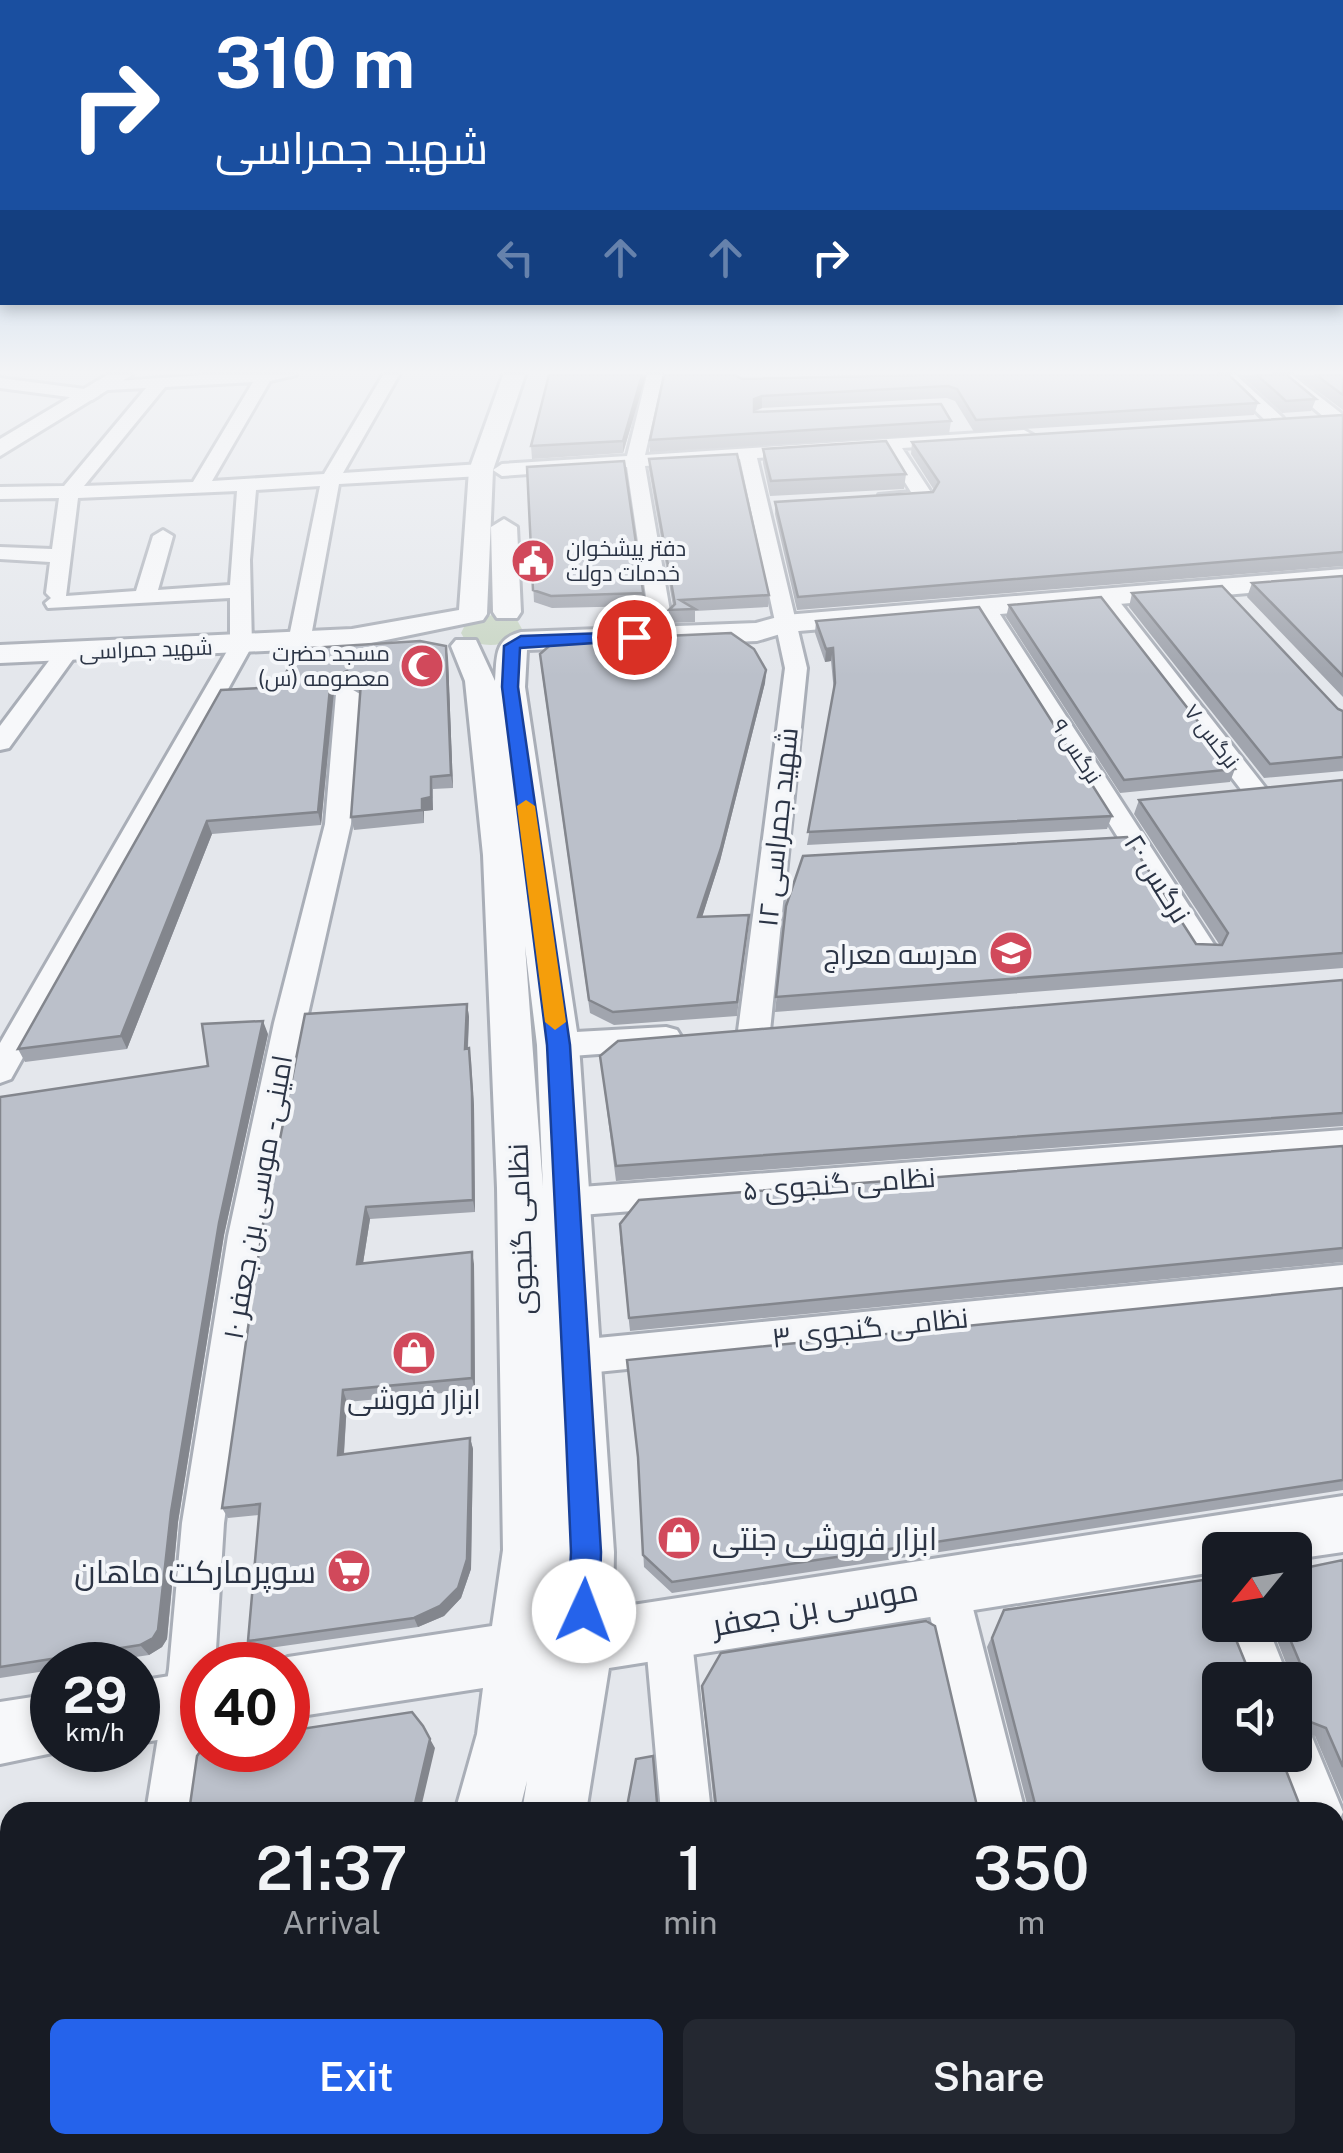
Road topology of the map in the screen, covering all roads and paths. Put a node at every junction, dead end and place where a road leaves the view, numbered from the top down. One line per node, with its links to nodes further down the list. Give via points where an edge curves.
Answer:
1 (83, 475): 12 (street)
2 (206, 475): 11 (street)
3 (333, 475): 9 (street)
4 (403, 475): 9 (street)
5 (491, 475): 27 (street, نظامی گنجوی)
6 (638, 475): 25 (street)
7 (757, 475): 26 (street, شهید جمراسی ۱۲, via 771,506)
8 (910, 475): 14 (street, via 924,497)
9 (330, 480): 10 (street); 28 (street)
10 (247, 486): 11 (street); 20 (street)
11 (198, 489): 12 (street)
12 (69, 492): 13 (street); 17 (street)
13 (0, 493)
14 (870, 500)
15 (163, 536): 22 (street)
16 (0, 554): 17 (street)
17 (62, 556): 22 (street, via 57,598)
18 (1341, 579): 19 (street)
19 (1224, 588): 21 (street); 24 (street)
20 (240, 592): 22 (street); 29 (street)
21 (1104, 597): 23 (street); 34 (street, نرگس ۷, via 1264,790)
22 (146, 598)
23 (985, 608): 26 (street); 36 (street, نرگس ۹)
24 (1248, 615)
25 (660, 617): 26 (street, via 754,614); 27 (street)
26 (785, 624): 27 (street, via 757,632); 41 (street, شهید جمراسی ۱۲, via 796,668 783,860)
27 (491, 630): 28 (street, شهید جمراسی); 42 (street, نظامی گنجوی, via 510,687); 54 (street, نظامی گنجوی, via 480,682 501,855 531,1550)
28 (299, 642): 29 (street, شهید جمراسی)
29 (241, 646): 30 (street, شهید جمراسی); 43 (street)
30 (68, 651): 31 (street, شهید جمراسی); 33 (street)
31 (0, 654)
32 (348, 694): 56 (street, امینی - موسی بن جعفر ۱۰, via 338,824 246,1236)
33 (0, 744)
34 (1219, 795)
35 (1148, 802): 36 (street)
36 (1112, 806): 37 (street, نرگس ۲۰)
37 (1134, 839): 38 (street); 39 (street, نرگس ۲۰)
38 (1096, 842)
39 (1203, 950)
40 (794, 1028): 41 (street)
41 (754, 1031): 42 (street)
42 (558, 1045): 45 (street, نظامی گنجوی)
43 (0, 1071)
44 (1343, 1143): 45 (street, نظامی گنجوی ۵)
45 (568, 1202): 47 (street, نظامی گنجوی)
46 (1343, 1281): 47 (street, نظامی گنجوی ۳)
47 (577, 1357): 53 (street, نظامی گنجوی)
48 (1343, 1524): 49 (street, موسی بن جعفر)
49 (1309, 1532)
50 (1202, 1556): 51 (street, موسی بن جعفر)
51 (945, 1585): 52 (street, موسی بن جعفر); 64 (street)
52 (668, 1632): 53 (street, موسی بن جعفر); 63 (street)
53 (583, 1641): 54 (street, موسی بن جعفر); 62 (street, نظامی گنجوی)
54 (520, 1651): 55 (street, موسی بن جعفر); 61 (street, نظامی گنجوی)
55 (310, 1684)
56 (176, 1706): 60 (street, امینی - موسی بن جعفر ۱۰)
57 (30, 1728): 58 (street)
58 (0, 1732)
59 (1302, 1772): 65 (street)
60 (171, 1802)
61 (490, 1802)
62 (556, 1802)
63 (685, 1802)
64 (998, 1802)
65 (1314, 1802)

